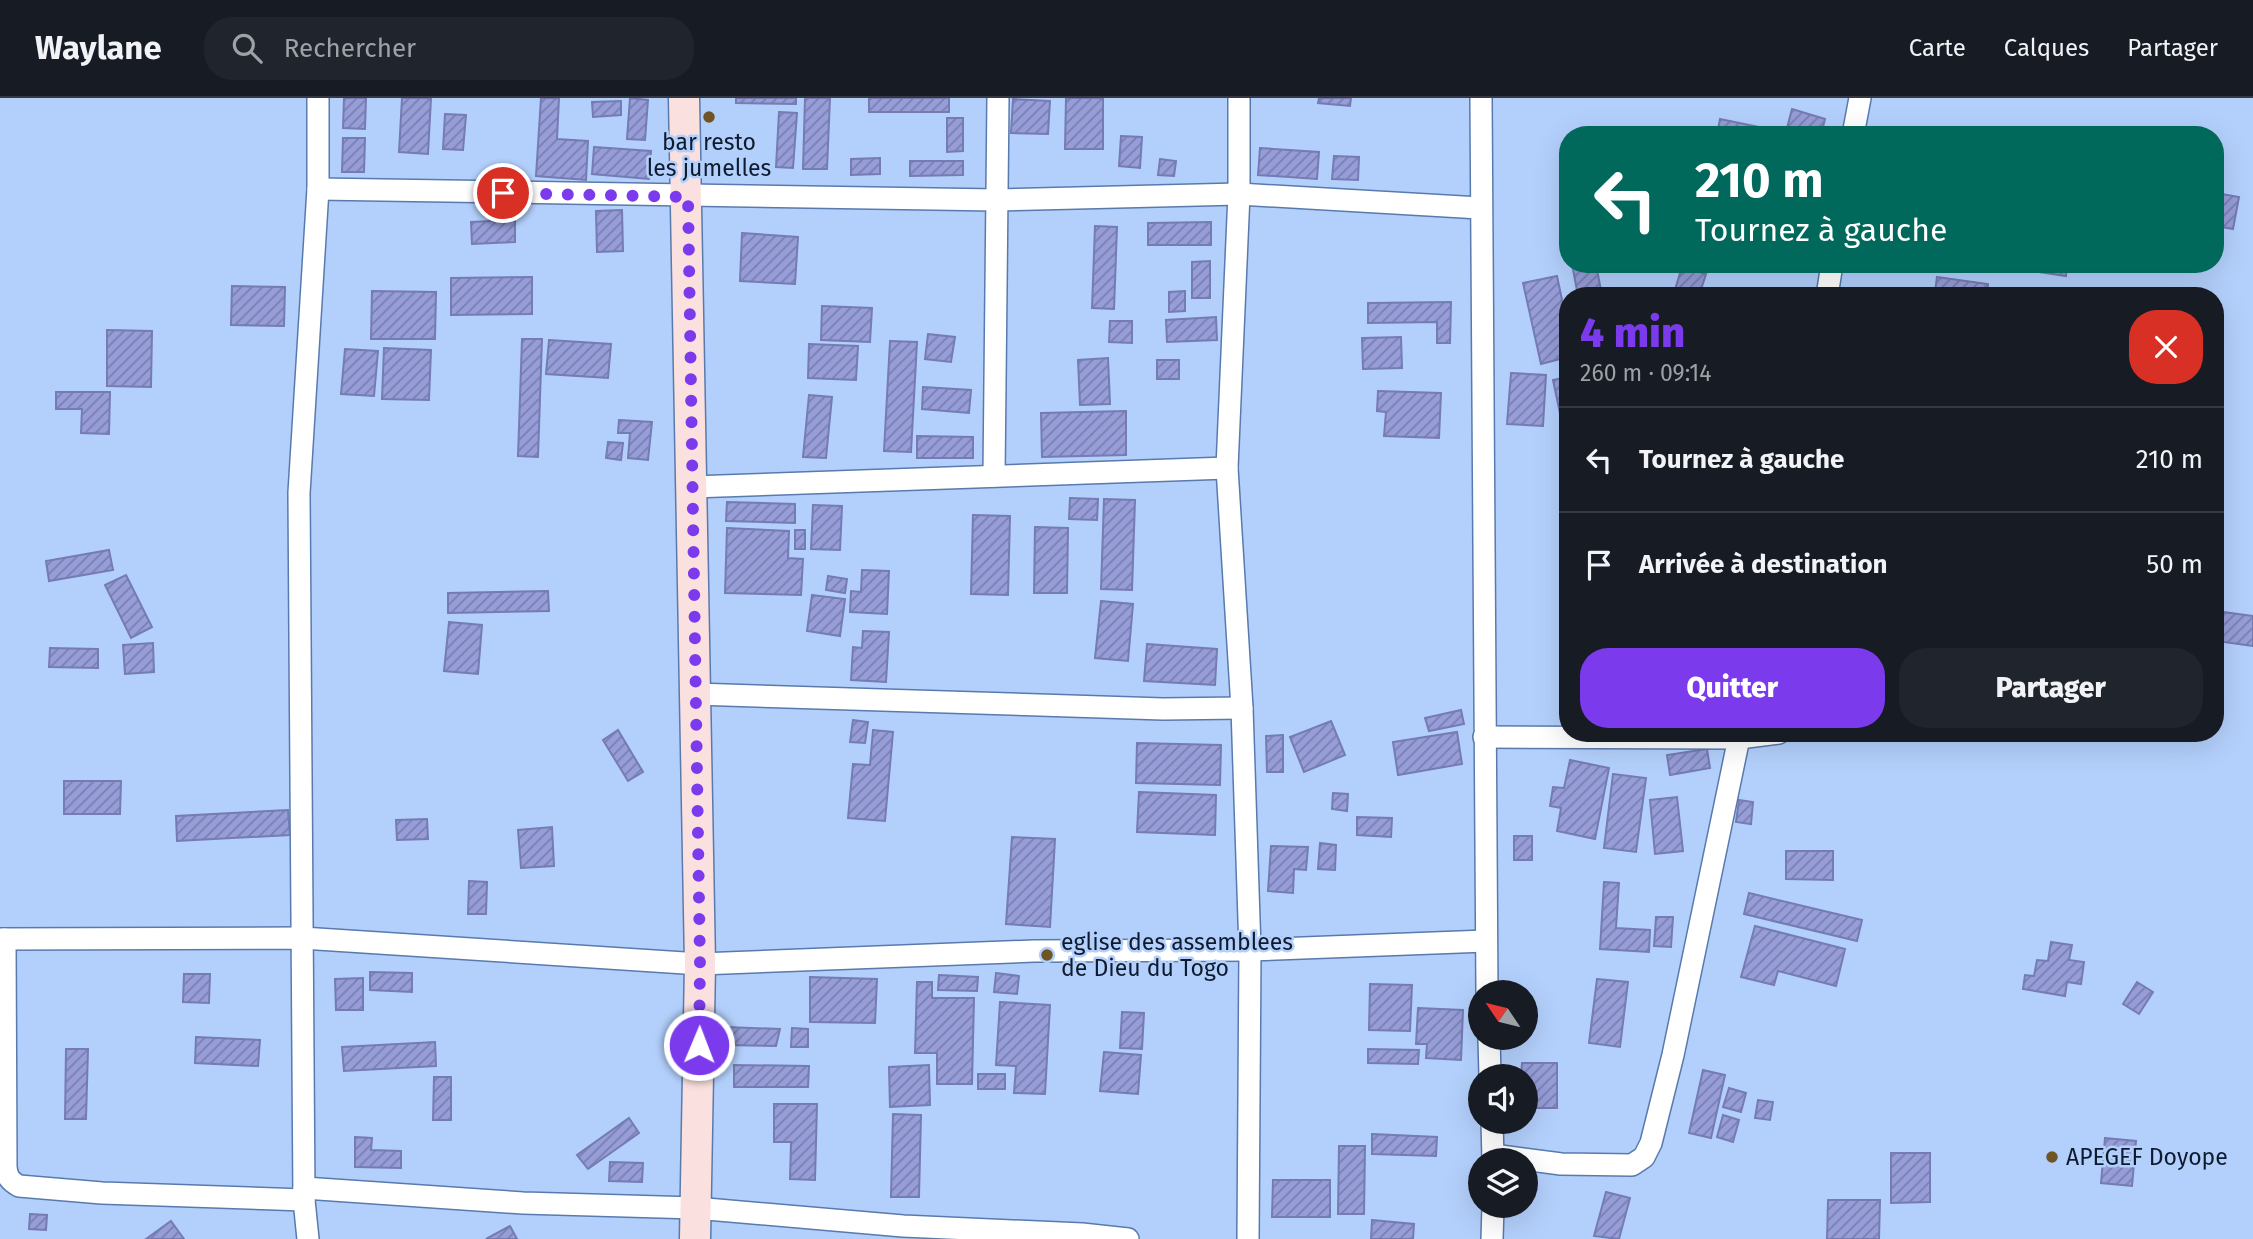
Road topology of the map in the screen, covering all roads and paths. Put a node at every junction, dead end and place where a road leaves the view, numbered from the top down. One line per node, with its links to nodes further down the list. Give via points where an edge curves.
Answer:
1 (318, 98): 8 (street)
2 (684, 98): 10 (street)
3 (998, 98): 11 (street)
4 (1239, 98): 9 (street)
5 (1481, 98): 12 (street)
6 (1860, 98): 7 (street)
7 (1855, 126)
8 (318, 189): 10 (street); 21 (street, via 299,493)
9 (1240, 194): 11 (street); 12 (street); 13 (street)
10 (688, 197): 11 (street); 15 (street)
11 (996, 200): 14 (street)
12 (1480, 208): 18 (street)
13 (1227, 468): 14 (street); 17 (street)
14 (994, 476): 15 (street)
15 (692, 487): 16 (street)
16 (695, 694): 17 (street); 25 (street)
17 (1242, 708): 24 (street)
18 (1484, 737): 19 (street); 23 (street)
19 (1559, 737)
20 (1738, 742): 27 (street, via 1651,1143 1644,1157 1632,1166)
21 (302, 938): 22 (street); 25 (street); 28 (street)
22 (2, 939): 28 (street, via 6,1167 12,1182 102,1193)
23 (1486, 941): 24 (street); 26 (street)
24 (1250, 950): 25 (street, via 1034,951); 34 (street)
25 (700, 964): 29 (street)
26 (1488, 980)
27 (1538, 1162)
28 (304, 1194): 29 (street); 31 (street)
29 (695, 1208): 32 (street); 33 (street)
30 (1493, 1218): 35 (street)
31 (308, 1239)
32 (695, 1239)
33 (1128, 1239)
34 (1248, 1239)
35 (1492, 1239)

